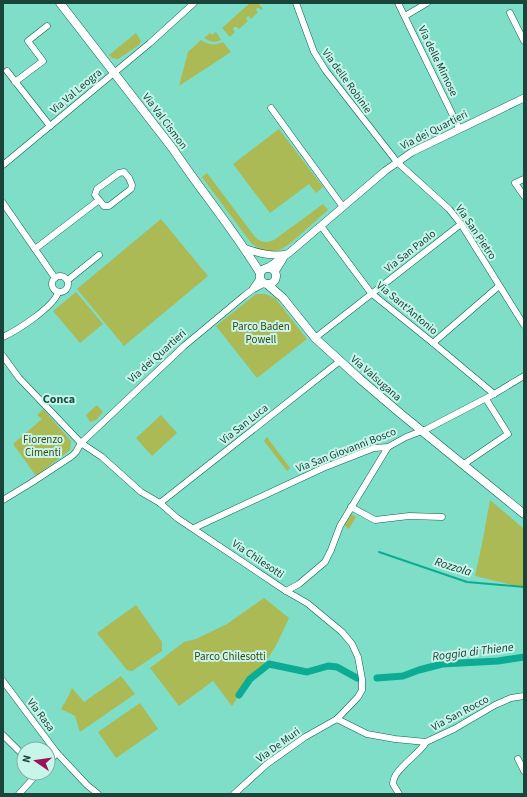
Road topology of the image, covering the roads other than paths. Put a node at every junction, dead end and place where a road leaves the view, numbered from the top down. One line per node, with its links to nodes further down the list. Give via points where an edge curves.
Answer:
1 (60, 3): 12 (main road, Via Val Cismon)
2 (194, 3): 6 (street, Via Val Leogra)
3 (296, 3): 18 (street, Via delle Robinie, via 314,52 326,71)
4 (398, 3): 8 (street, Via delle Mimose)
5 (427, 3): 8 (street)
6 (186, 6): 12 (street, Via Val Leogra, via 150,43)
7 (510, 14): 10 (street)
8 (405, 16): 17 (street, Via delle Mimose)
9 (47, 26): 13 (street, via 28,41 43,61)
10 (524, 41)
11 (7, 71): 13 (street, Via Val Leogra)
12 (114, 72): 16 (street, Via Val Leogra); 28 (main road, Via Val Cismon)
13 (15, 82): 16 (street, Via Val Leogra)
14 (524, 98): 17 (street, Via dei Quartieri)
15 (271, 108): 24 (street)
16 (50, 126): 19 (street, Via Val Leogra)
17 (459, 128): 18 (street, Via dei Quartieri)
18 (397, 162): 24 (street, Via dei Quartieri); 25 (street, Via San Pietro, via 450,209)
19 (3, 165)
20 (524, 179): 21 (street, via 515,183)
21 (524, 196)
22 (99, 200): 22 (street, via 104,206 109,206 131,189 132,185 124,172 97,189 95,195); 27 (street)
23 (3, 202): 27 (street)
24 (343, 207): 26 (street, Via dei Quartieri)
25 (461, 224): 35 (street, Via San Pietro); 37 (street, Via San Paolo)
26 (321, 226): 30 (street, Via dei Quartieri); 37 (street, Via Sant'Antonio)
27 (35, 249): 33 (street)
28 (247, 251): 30 (street); 32 (main road, Via Val Cismon)
29 (99, 255): 34 (street)
30 (286, 255): 31 (street, Via dei Quartieri); 32 (street, Via dei Quartieri)
31 (275, 275): 32 (main road, via 272,269); 32 (main road, via 272,283); 38 (main road, Via Valsugana)
32 (264, 276): 38 (main road, Via Valsugana); 49 (street, Via dei Quartieri, via 252,290 184,346)
33 (55, 278): 34 (street, via 62,276); 36 (street, via 52,288)
34 (68, 280): 36 (street, via 67,289)
35 (499, 286): 39 (street, Via San Pietro); 42 (street)
36 (58, 293): 40 (street, via 55,299 35,316)
37 (371, 293): 41 (street, Via San Paolo); 42 (street, Via Sant'Antonio)
38 (283, 298): 41 (main road, Via Valsugana)
39 (524, 326)
40 (3, 337)
41 (315, 338): 44 (main road, Via Valsugana)
42 (433, 343): 46 (street, Via Sant'Antonio)
43 (3, 356): 49 (street, Via Chilesotti, via 19,378)
44 (340, 361): 48 (main road, Via Valsugana); 53 (street, Via San Luca)
45 (524, 376): 46 (street, Via San Giovanni Bosco)
46 (494, 394): 47 (street, Via San Giovanni Bosco)
47 (486, 399): 48 (street, Via San Giovanni Bosco); 51 (street, via 508,434)
48 (423, 431): 50 (street, Via San Giovanni Bosco); 51 (main road, Via Valsugana)
49 (81, 443): 52 (street, Via dei Quartieri, via 76,452 65,461); 53 (street, Via Chilesotti, via 102,457 142,492)
50 (388, 447): 54 (street); 57 (street, Via San Giovanni Bosco, via 374,448 323,468)
51 (464, 464): 55 (main road, Via Valsugana)
52 (3, 500)
53 (160, 503): 57 (street, Via Chilesotti, via 177,518)
54 (351, 507): 56 (street, via 375,520 409,516); 58 (street, via 325,562 299,584)
55 (524, 514)
56 (442, 517)
57 (194, 528): 58 (street, Via Chilesotti)
58 (286, 591): 61 (street, Via Chilesotti, via 307,603 342,632 358,657 362,690)
59 (3, 681): 65 (street, Via Rasa)
60 (524, 696): 63 (street, Via San Rocco, via 495,705)
61 (337, 718): 63 (street, Via San Rocco, via 367,734); 71 (street, Via De Muri, via 267,764)
62 (3, 735): 64 (street)
63 (426, 742): 72 (street, via 396,775 393,784)
64 (16, 748)
65 (57, 753): 70 (street, Via Rasa)
66 (518, 759): 67 (street)
67 (524, 771)
68 (31, 781): 69 (street)
69 (19, 794)
70 (98, 794)
71 (234, 794)
72 (399, 794)

